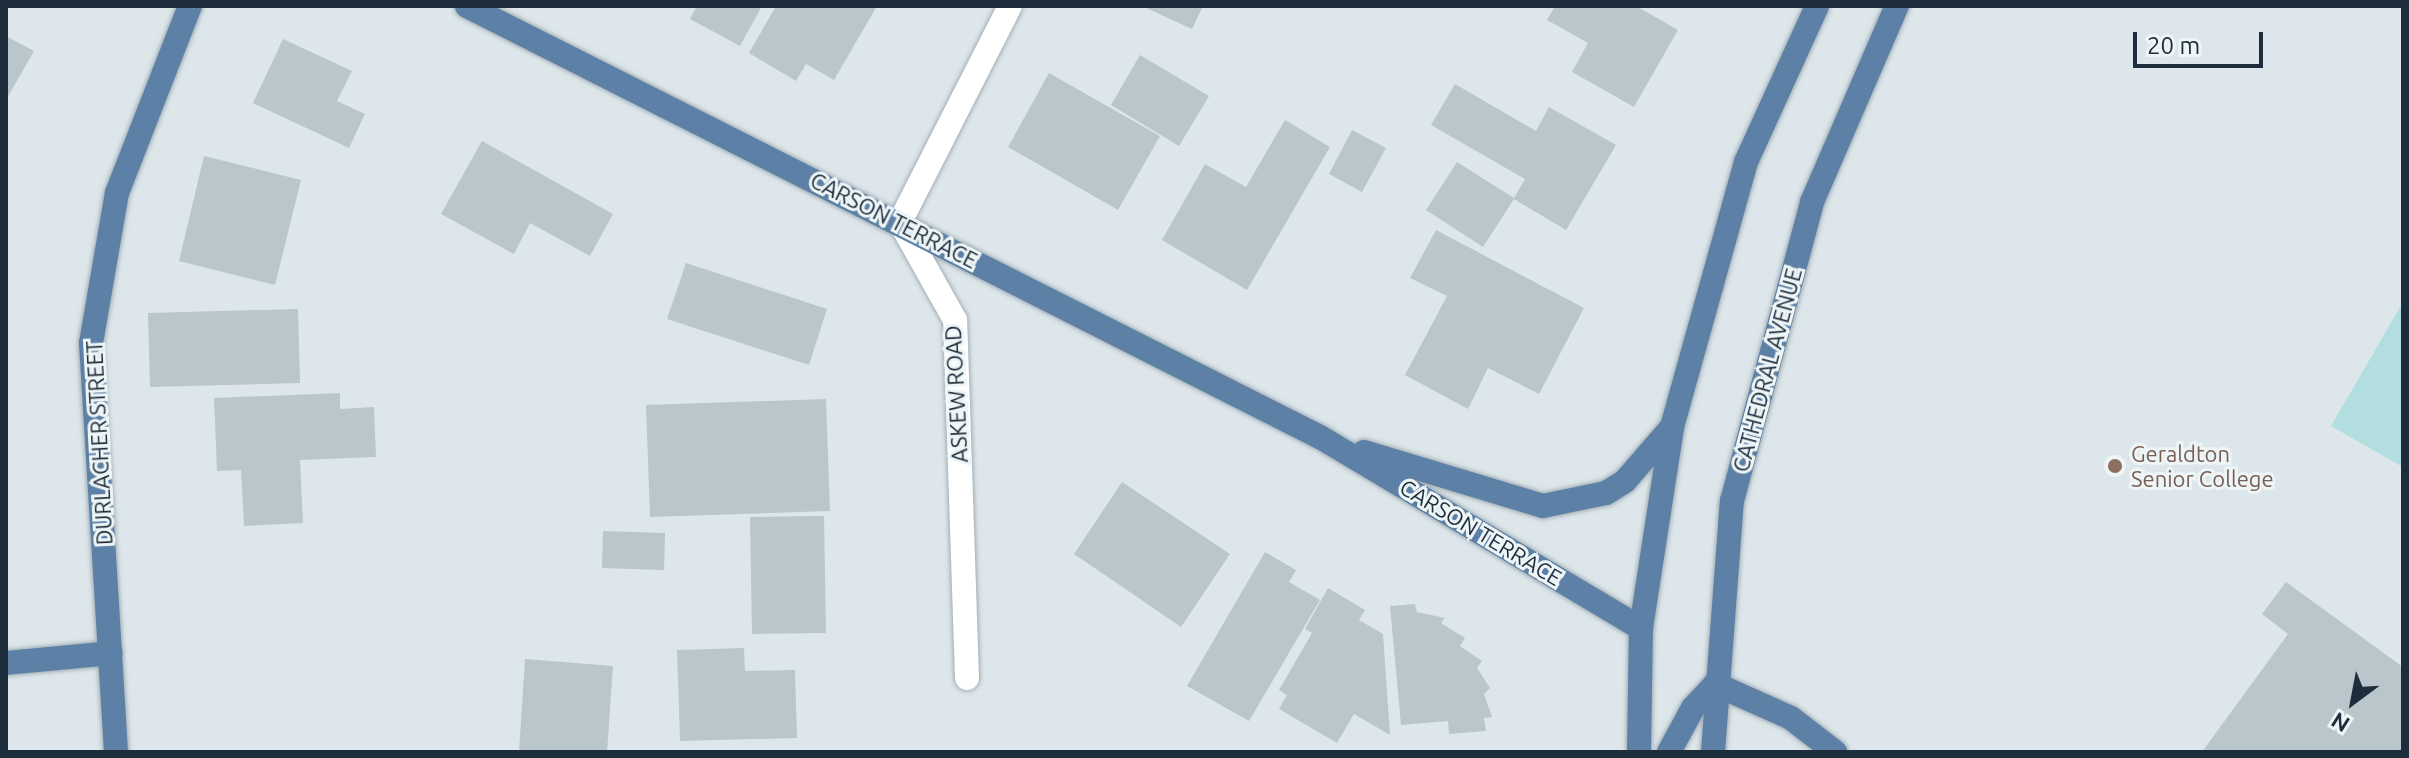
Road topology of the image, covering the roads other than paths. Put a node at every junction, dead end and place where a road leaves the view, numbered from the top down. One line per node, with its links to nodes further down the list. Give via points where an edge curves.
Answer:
1 (190, 6): 10 (main road, DURLACHER STREET, via 117,193 91,343)
2 (467, 6): 6 (main road, CARSON TERRACE)
3 (1010, 6): 6 (street)
4 (1817, 6): 7 (main road, via 1746,162)
5 (1897, 6): 13 (main road, CATHEDRAL AVENUE, via 1812,202 1732,501)
6 (900, 222): 8 (main road, CARSON TERRACE); 12 (street, ASKEW ROAD, via 955,320)
7 (1672, 427): 8 (main road, CARSON TERRACE, via 1625,481 1606,493 1543,506); 9 (main road)
8 (1320, 437): 9 (main road, CARSON TERRACE)
9 (1641, 628): 15 (main road)
10 (111, 653): 11 (main road); 14 (main road, DURLACHER STREET)
11 (6, 663)
12 (967, 678)
13 (1715, 684): 16 (main road, via 1693,708); 17 (main road, CATHEDRAL AVENUE); 18 (main road, via 1791,718)
14 (116, 752)
15 (1639, 752)
16 (1669, 752)
17 (1713, 752)
18 (1835, 752)

